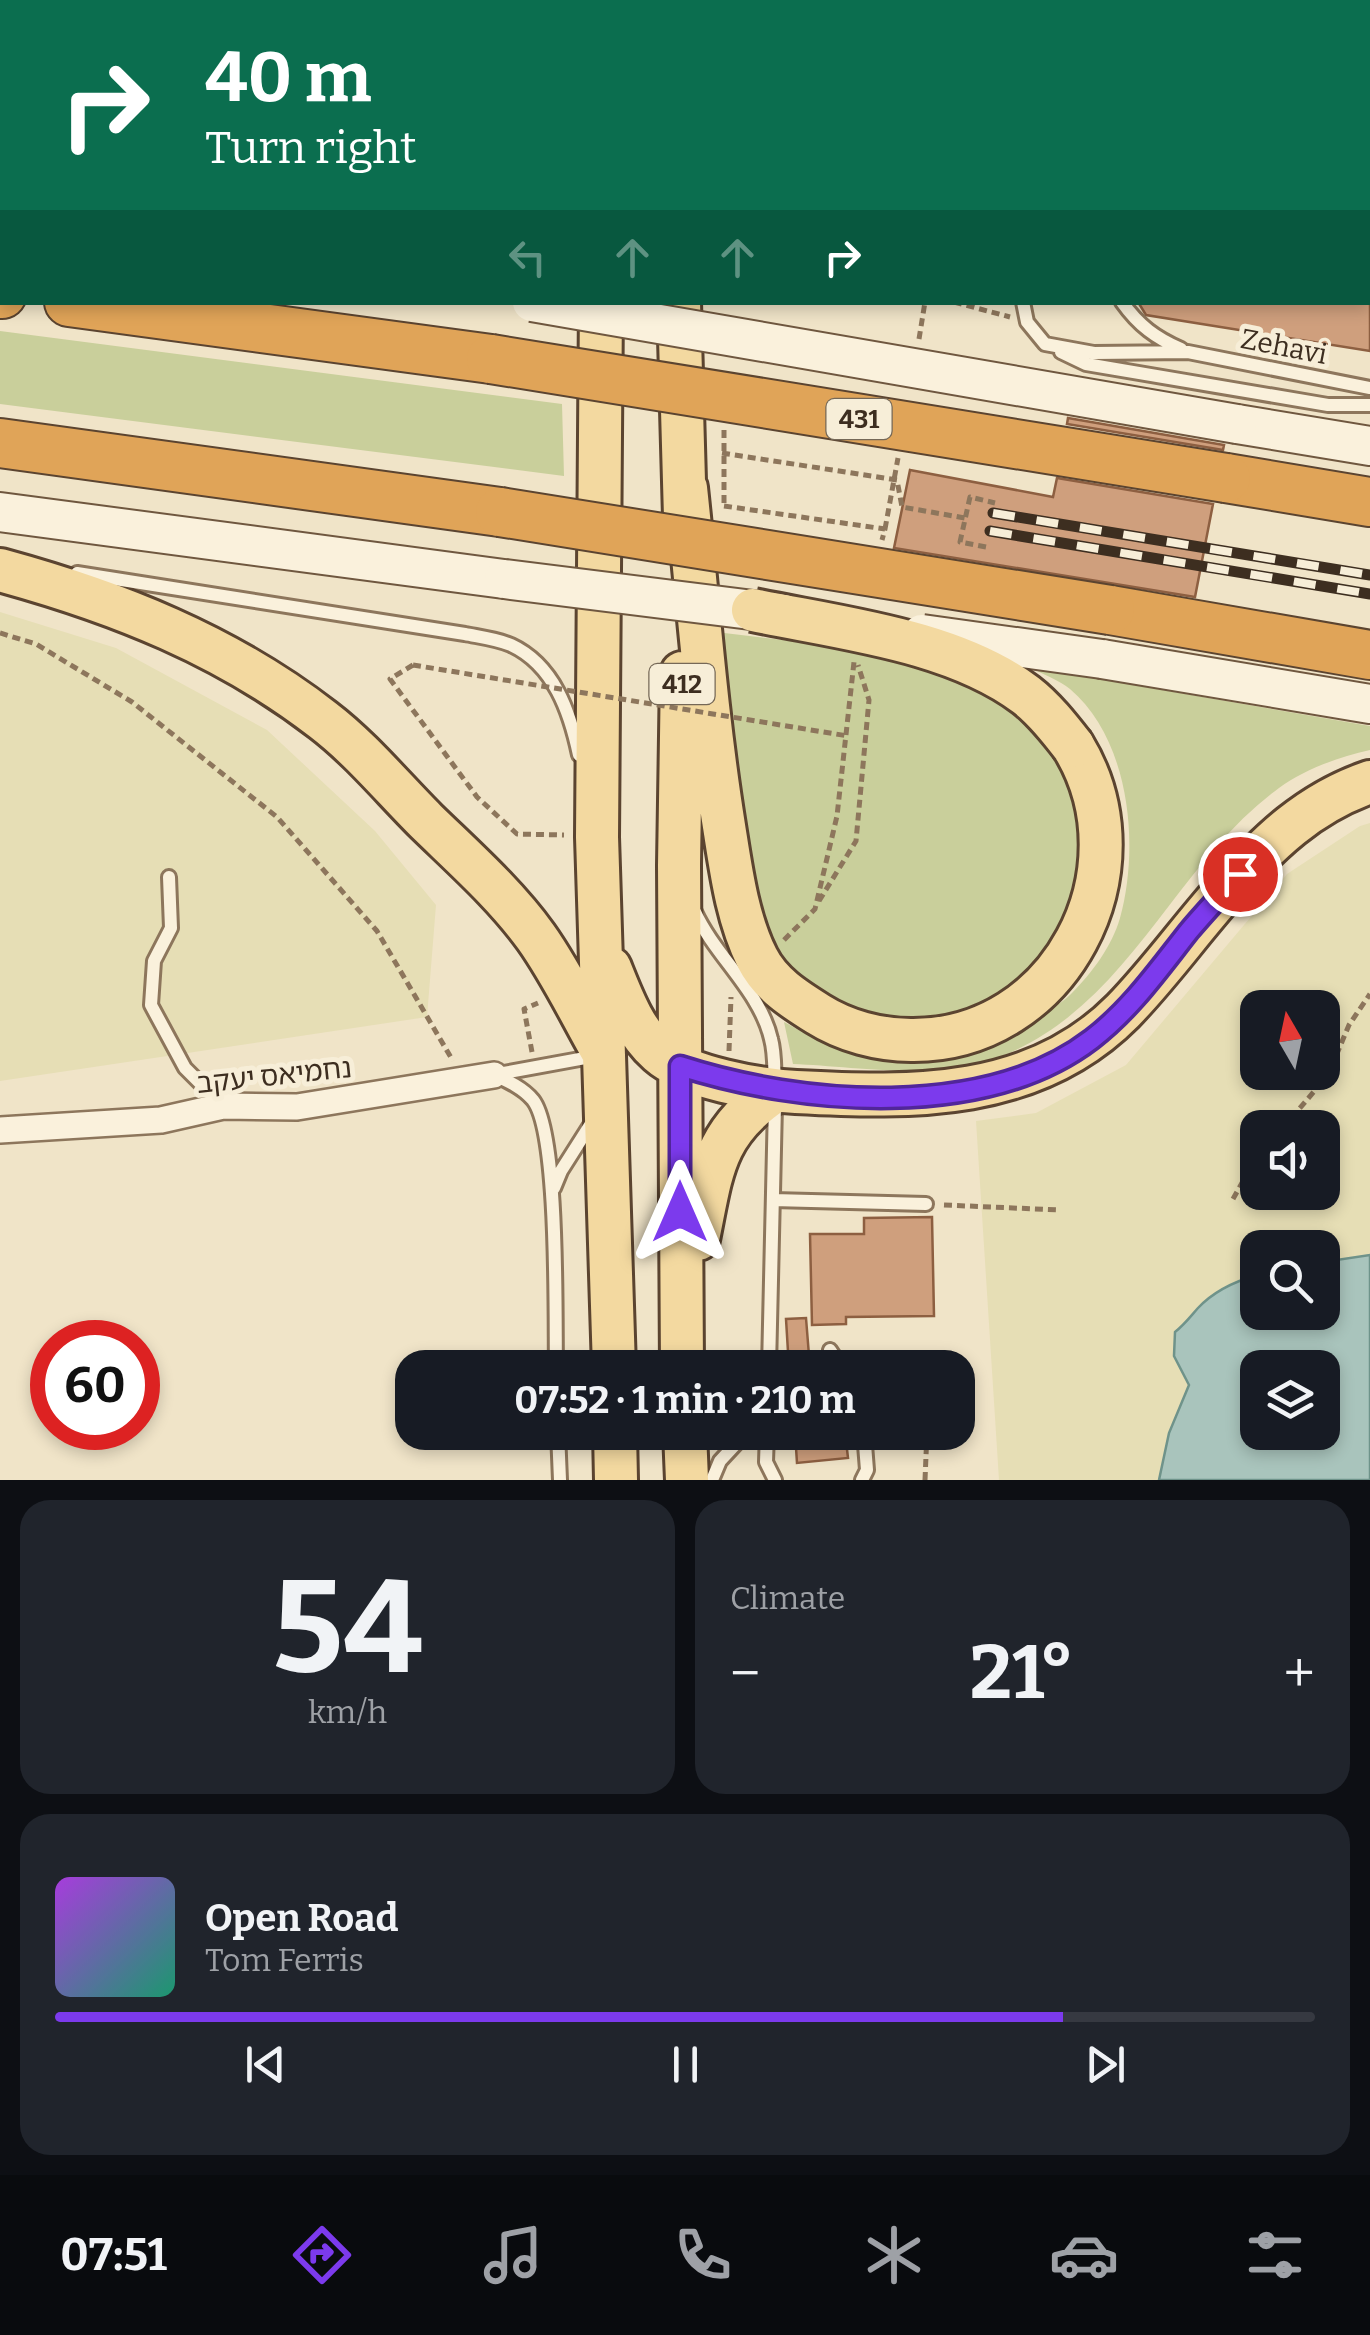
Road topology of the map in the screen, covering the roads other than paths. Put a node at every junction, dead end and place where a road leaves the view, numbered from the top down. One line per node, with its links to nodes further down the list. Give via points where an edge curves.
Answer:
1 (91, 305): 14 (highway, 431, bridge, via 491,359)
2 (549, 305): 12 (main road, bridge)
3 (679, 305): 13 (main road, 412)
4 (1024, 305): 7 (lane, via 1027,322)
5 (1124, 305): 8 (lane, via 1156,338)
6 (599, 314): 22 (main road)
7 (1045, 344): 8 (lane, via 1094,353); 10 (lane, via 1086,364 1328,405)
8 (1188, 352): 9 (lane, Zehavi)
9 (1370, 388)
10 (1370, 405)
11 (0, 443): 19 (highway, bridge, via 500,512)
12 (1370, 446)
13 (685, 468): 18 (main road, bridge, via 716,773 738,900 758,960 787,994 859,1033 933,1040 1007,1017 1038,993 1071,951 1098,877 1096,792 1074,746 1024,694 968,663); 23 (main road, 412)
14 (1370, 502)
15 (0, 512): 18 (main road, bridge)
16 (0, 562): 22 (lane, via 509,644 532,658 570,712)
17 (0, 570): 28 (main road, via 185,633 325,721 534,934 568,989)
18 (753, 610): 20 (main road, bridge)
19 (1370, 655)
20 (1370, 704)
21 (1370, 782): 29 (main road, via 1310,809 1265,846 1120,1014 1056,1062 936,1094)
22 (597, 836): 25 (main road)
23 (679, 866): 26 (main road, 412); 29 (lane, via 704,932 764,1019)
24 (169, 877): 30 (lane, via 170,928 154,961 151,1005 185,1068)
25 (601, 943): 26 (main road, via 643,1036); 28 (main road)
26 (680, 1066): 29 (main road); 35 (main road, 412)
27 (494, 1075): 28 (lane); 30 (street, נחמיאס יעקב, via 297,1107); 32 (lane, via 520,1089 539,1111)
28 (605, 1075): 32 (lane); 37 (main road)
29 (775, 1091): 33 (lane); 35 (main road, via 740,1118 716,1157)
30 (223, 1106): 31 (street, נחמיאס יעקב, via 161,1120)
31 (0, 1130)
32 (552, 1195): 36 (lane)
33 (773, 1200): 34 (lane); 39 (lane)
34 (926, 1204)
35 (680, 1323): 38 (main road, 412)
36 (556, 1350)
37 (613, 1350)
38 (681, 1350)
39 (769, 1350)
40 (559, 1450): 46 (lane)
41 (615, 1450): 47 (main road)
42 (686, 1450): 48 (main road)
43 (731, 1450): 49 (lane)
44 (766, 1450): 50 (lane)
45 (865, 1450): 51 (lane)
46 (560, 1480)
47 (616, 1480)
48 (687, 1480)
49 (712, 1480)
50 (775, 1480)
51 (862, 1480)

